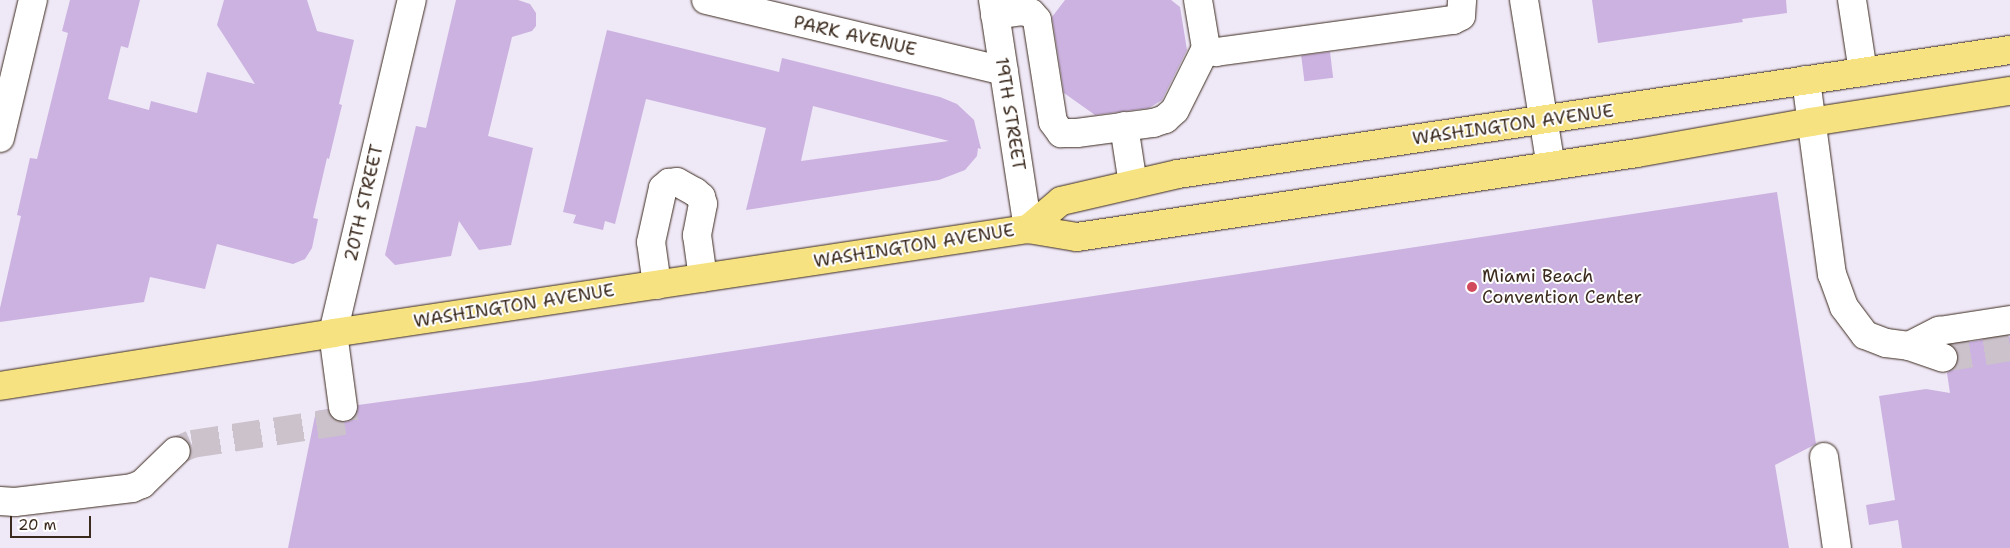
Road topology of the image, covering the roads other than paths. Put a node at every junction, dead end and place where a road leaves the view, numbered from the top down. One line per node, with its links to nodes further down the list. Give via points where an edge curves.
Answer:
1 (33, 0): 19 (street)
2 (412, 0): 26 (street, 20TH STREET)
3 (706, 0): 12 (street, PARK AVENUE)
4 (1198, 0): 10 (street)
5 (1462, 0): 10 (street, via 1461,16 1453,20 1216,52)
6 (1524, 0): 16 (street)
7 (1852, 0): 13 (street)
8 (1039, 7): 9 (street, via 1022,11); 18 (street, via 1037,20 1053,122 1062,133)
9 (994, 8): 12 (street, 19TH STREET)
10 (1206, 48): 18 (street, via 1175,110 1165,119)
11 (2010, 50): 13 (main road, WASHINGTON AVENUE)
12 (1004, 71): 22 (street, 19TH STREET)
13 (1862, 72): 14 (main road, WASHINGTON AVENUE)
14 (1806, 80): 16 (main road, WASHINGTON AVENUE); 17 (street)
15 (2010, 91): 17 (main road, WASHINGTON AVENUE)
16 (1542, 121): 20 (street); 21 (main road, WASHINGTON AVENUE, via 1178,174)
17 (1811, 122): 20 (main road, WASHINGTON AVENUE); 27 (street, via 1832,274 1844,307 1865,335 1886,343)
18 (1124, 126): 21 (street)
19 (0, 138)
20 (1551, 166): 22 (main road, WASHINGTON AVENUE, via 1077,237)
21 (1133, 184): 22 (main road, WASHINGTON AVENUE, via 1061,201)
22 (1028, 229): 23 (main road, WASHINGTON AVENUE)
23 (703, 278): 24 (main road, WASHINGTON AVENUE); 24 (street, via 698,235 703,204 701,197 677,182 669,183 663,188 652,242)
24 (657, 285): 26 (main road, WASHINGTON AVENUE)
25 (2010, 320): 27 (street, via 1939,331)
26 (332, 333): 29 (main road, WASHINGTON AVENUE); 30 (street, 20TH STREET)
27 (1909, 346): 28 (street)
28 (1943, 358)
29 (0, 386)
30 (342, 407)
31 (176, 451): 33 (street, via 142,484 132,488)
32 (1824, 457): 34 (street)
33 (0, 501)
34 (1837, 548)

